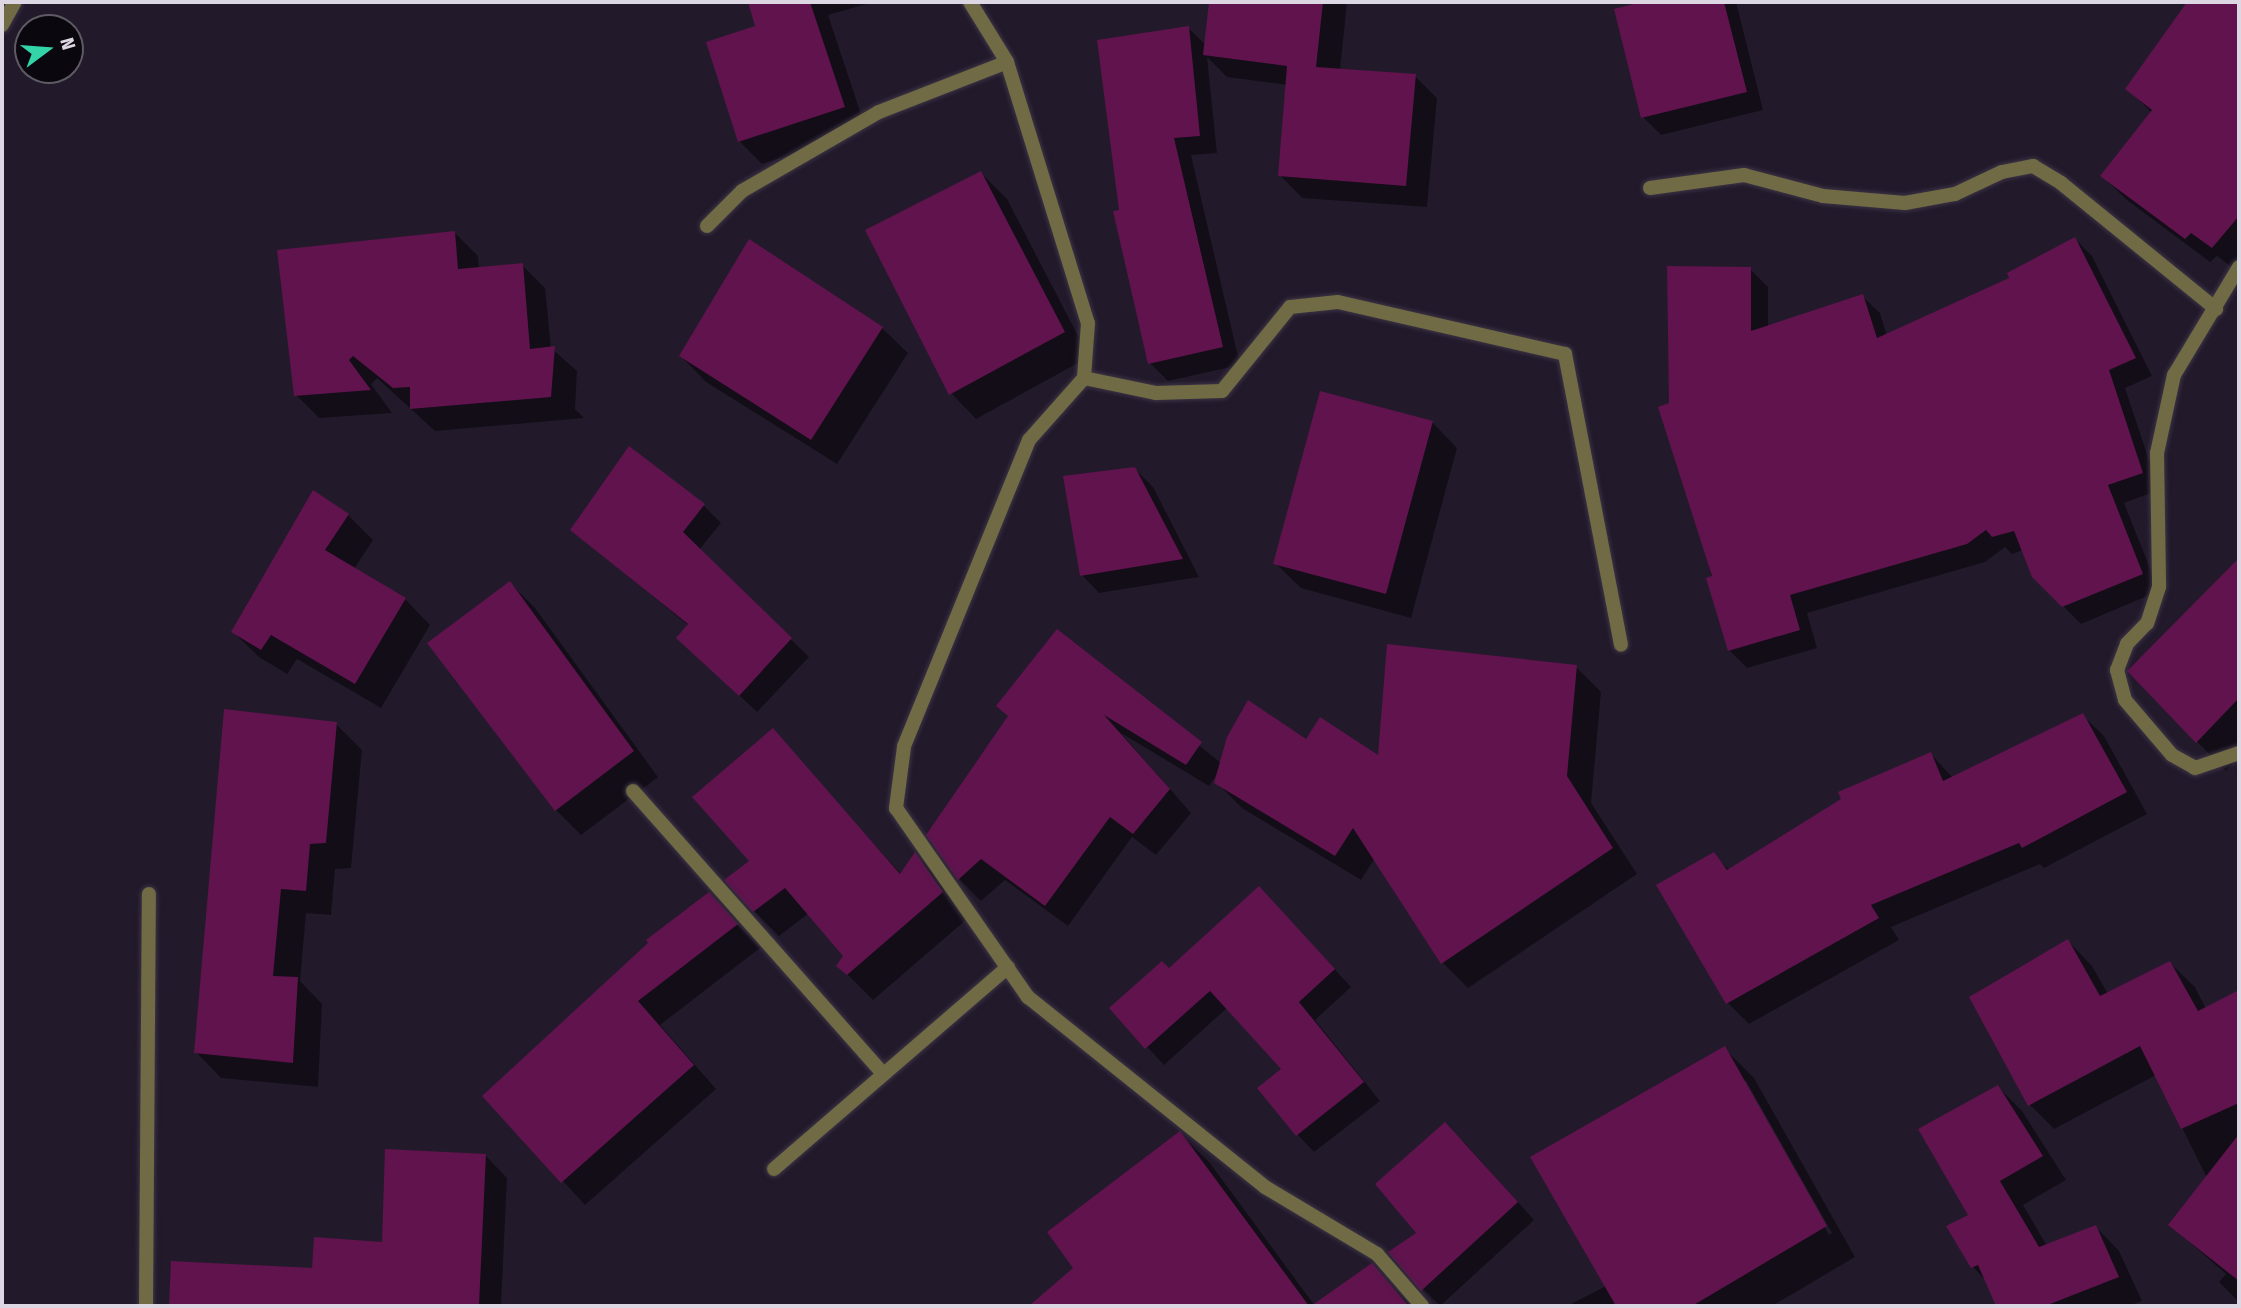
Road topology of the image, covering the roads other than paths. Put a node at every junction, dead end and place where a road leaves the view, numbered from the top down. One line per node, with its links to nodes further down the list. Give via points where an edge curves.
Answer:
1 (15, 2): 3 (street)
2 (970, 2): 4 (street)
3 (2, 25)
4 (1007, 62): 6 (street, via 879,112 742,191); 9 (street, via 1088,323)
5 (1650, 188): 8 (street, via 1744,175 1823,196 1905,204 1955,194 2002,172 2033,166 2061,183)
6 (707, 226)
7 (2239, 267): 8 (street)
8 (2216, 309): 11 (street, via 2174,375 2157,453 2159,587 2147,623 2127,644 2117,670 2125,700 2172,755 2195,768)
9 (1084, 378): 10 (street, via 1156,393 1222,391 1290,307 1338,302 1564,354); 14 (street, via 1029,440 904,747 896,808)
10 (1620, 645)
11 (2239, 753)
12 (633, 791): 15 (street)
13 (149, 894): 17 (street)
14 (1007, 967): 15 (street); 18 (street, via 1028,997 1265,1187 1377,1254)
15 (883, 1074): 16 (street)
16 (774, 1169)
17 (146, 1306)
18 (1422, 1306)

